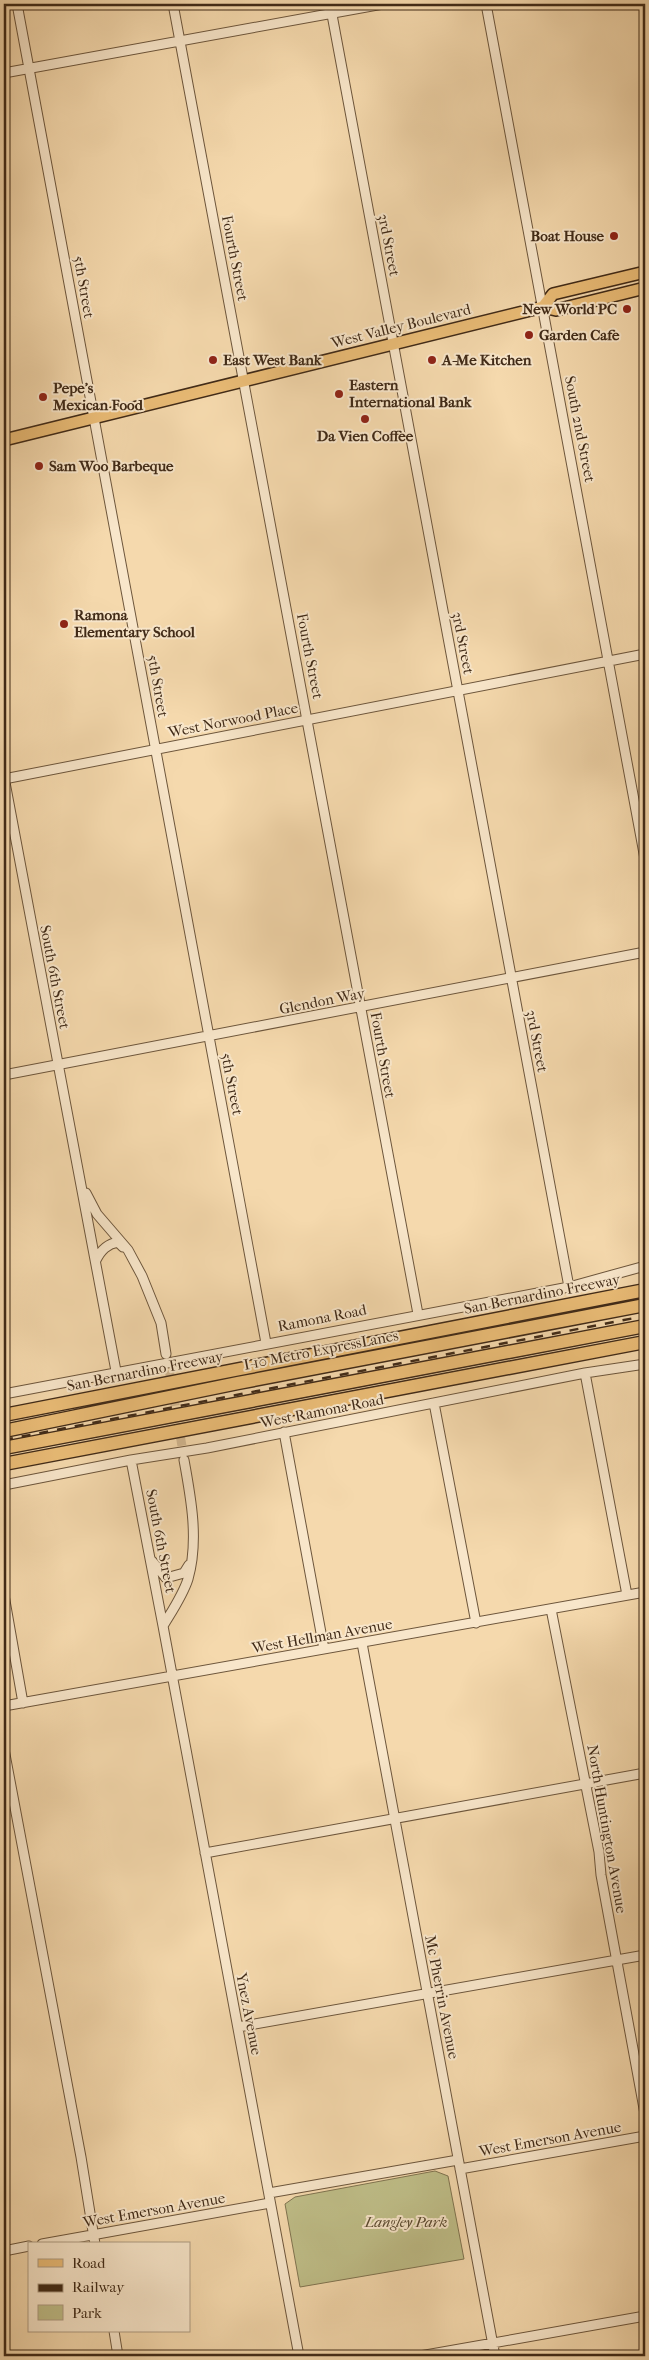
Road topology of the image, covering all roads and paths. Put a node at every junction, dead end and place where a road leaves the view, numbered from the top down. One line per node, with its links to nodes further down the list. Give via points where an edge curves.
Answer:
1 (17, 4): 8 (street, 5th Street)
2 (173, 4): 7 (street, Fourth Street)
3 (330, 4): 6 (street, 3rd Street)
4 (383, 4): 6 (street)
5 (486, 4): 12 (street, South 2nd Street)
6 (332, 14): 7 (street); 13 (street, 3rd Street)
7 (180, 41): 8 (street); 14 (street, Fourth Street)
8 (29, 68): 9 (street); 15 (street, 5th Street)
9 (4, 73)
10 (645, 272): 12 (main road, West Valley Boulevard, via 553,294)
11 (645, 288): 12 (main road, West Valley Boulevard, via 556,310)
12 (543, 306): 13 (main road, West Valley Boulevard); 18 (street, South 2nd Street)
13 (393, 343): 14 (main road, West Valley Boulevard); 19 (street, 3rd Street)
14 (245, 381): 15 (main road, West Valley Boulevard); 20 (street, Fourth Street)
15 (93, 418): 16 (main road, West Valley Boulevard); 21 (street, 5th Street)
16 (4, 440)
17 (645, 654): 18 (street, West Norwood Place)
18 (609, 661): 19 (street, West Norwood Place); 23 (street, South 2nd Street)
19 (458, 691): 20 (street, West Norwood Place); 25 (street, 3rd Street)
20 (307, 720): 21 (street, West Norwood Place); 26 (street, Fourth Street)
21 (155, 750): 22 (street, West Norwood Place); 27 (street, 5th Street)
22 (4, 778): 28 (street, South 6th Street)
23 (645, 860)
24 (645, 952): 25 (street, Glendon Way)
25 (511, 978): 26 (street, Glendon Way); 34 (street, 3rd Street)
26 (360, 1008): 27 (street, Glendon Way); 37 (street, Fourth Street)
27 (210, 1035): 28 (street, Glendon Way); 39 (street, 5th Street)
28 (58, 1065): 29 (street, Glendon Way); 30 (street, South 6th Street)
29 (4, 1075)
30 (80, 1182): 31 (street, South 6th Street, via 97,1214); 32 (street, South 6th Street)
31 (128, 1250): 32 (street, via 118,1242 110,1243); 41 (street, South 6th Street, via 155,1305)
32 (96, 1260): 43 (street, South 6th Street)
33 (645, 1266): 34 (street, Ramona Road)
34 (569, 1287): 37 (street, Ramona Road)
35 (645, 1290): 47 (highway, San Bernardino Freeway)
36 (645, 1305): 48 (highway, I-10 Metro ExpressLanes)
37 (418, 1314): 39 (street, Ramona Road)
38 (645, 1326): 50 (highway)
39 (266, 1343): 43 (street, Ramona Road)
40 (642, 1343): 53 (highway)
41 (166, 1354)
42 (645, 1364): 44 (street, West Ramona Road)
43 (116, 1371): 45 (street, Ramona Road)
44 (585, 1373): 46 (street, West Ramona Road); 58 (street)
45 (4, 1394)
46 (434, 1403): 49 (street, West Ramona Road); 61 (street)
47 (4, 1415)
48 (4, 1431)
49 (284, 1432): 51 (street, West Ramona Road); 64 (street)
50 (4, 1448)
51 (131, 1460): 54 (street, West Ramona Road); 55 (street, South 6th Street)
52 (184, 1460): 56 (street, South 6th Street, via 192,1505)
53 (4, 1464)
54 (4, 1485)
55 (150, 1559): 56 (street, via 166,1578 184,1573); 62 (street, South 6th Street)
56 (190, 1563): 62 (street, South 6th Street, via 188,1578)
57 (645, 1592): 58 (street, West Hellman Avenue)
58 (626, 1595): 60 (street, West Hellman Avenue)
59 (4, 1596): 66 (street)
60 (551, 1608): 61 (street, West Hellman Avenue); 70 (street, North Huntington Avenue)
61 (476, 1623): 63 (street, West Hellman Avenue)
62 (163, 1626): 65 (street, South 6th Street)
63 (362, 1643): 64 (street, West Hellman Avenue); 71 (street, Mc Pherrin Avenue)
64 (324, 1649): 65 (street, West Hellman Avenue)
65 (172, 1678): 66 (street, West Hellman Avenue); 72 (street, Ynez Avenue)
66 (23, 1703): 67 (street, West Hellman Avenue)
67 (4, 1706)
68 (4, 1749): 82 (street)
69 (645, 1773): 70 (street)
70 (586, 1784): 71 (street); 74 (street, North Huntington Avenue)
71 (394, 1818): 72 (street); 75 (street, Mc Pherrin Avenue)
72 (205, 1852): 76 (street, Ynez Avenue)
73 (645, 1955): 74 (street)
74 (617, 1960): 75 (street); 77 (street, North Huntington Avenue)
75 (427, 1994): 76 (street); 79 (street, Mc Pherrin Avenue)
76 (238, 2028): 80 (street, Ynez Avenue)
77 (645, 2114)
78 (645, 2136): 79 (street, West Emerson Avenue)
79 (459, 2164): 80 (street, West Emerson Avenue); 88 (street, Mc Pherrin Avenue)
80 (269, 2193): 81 (street, Ynez Avenue)
81 (270, 2203): 82 (street, West Emerson Avenue); 90 (street, Ynez Avenue)
82 (94, 2239): 83 (street, West Emerson Avenue)
83 (63, 2242)
84 (28, 2246): 85 (street)
85 (4, 2251)
86 (645, 2316): 88 (street)
87 (114, 2332): 89 (street)
88 (493, 2344): 91 (street); 92 (street, Mc Pherrin Avenue)
89 (118, 2356)
90 (299, 2356)
91 (420, 2356)
92 (495, 2356)

